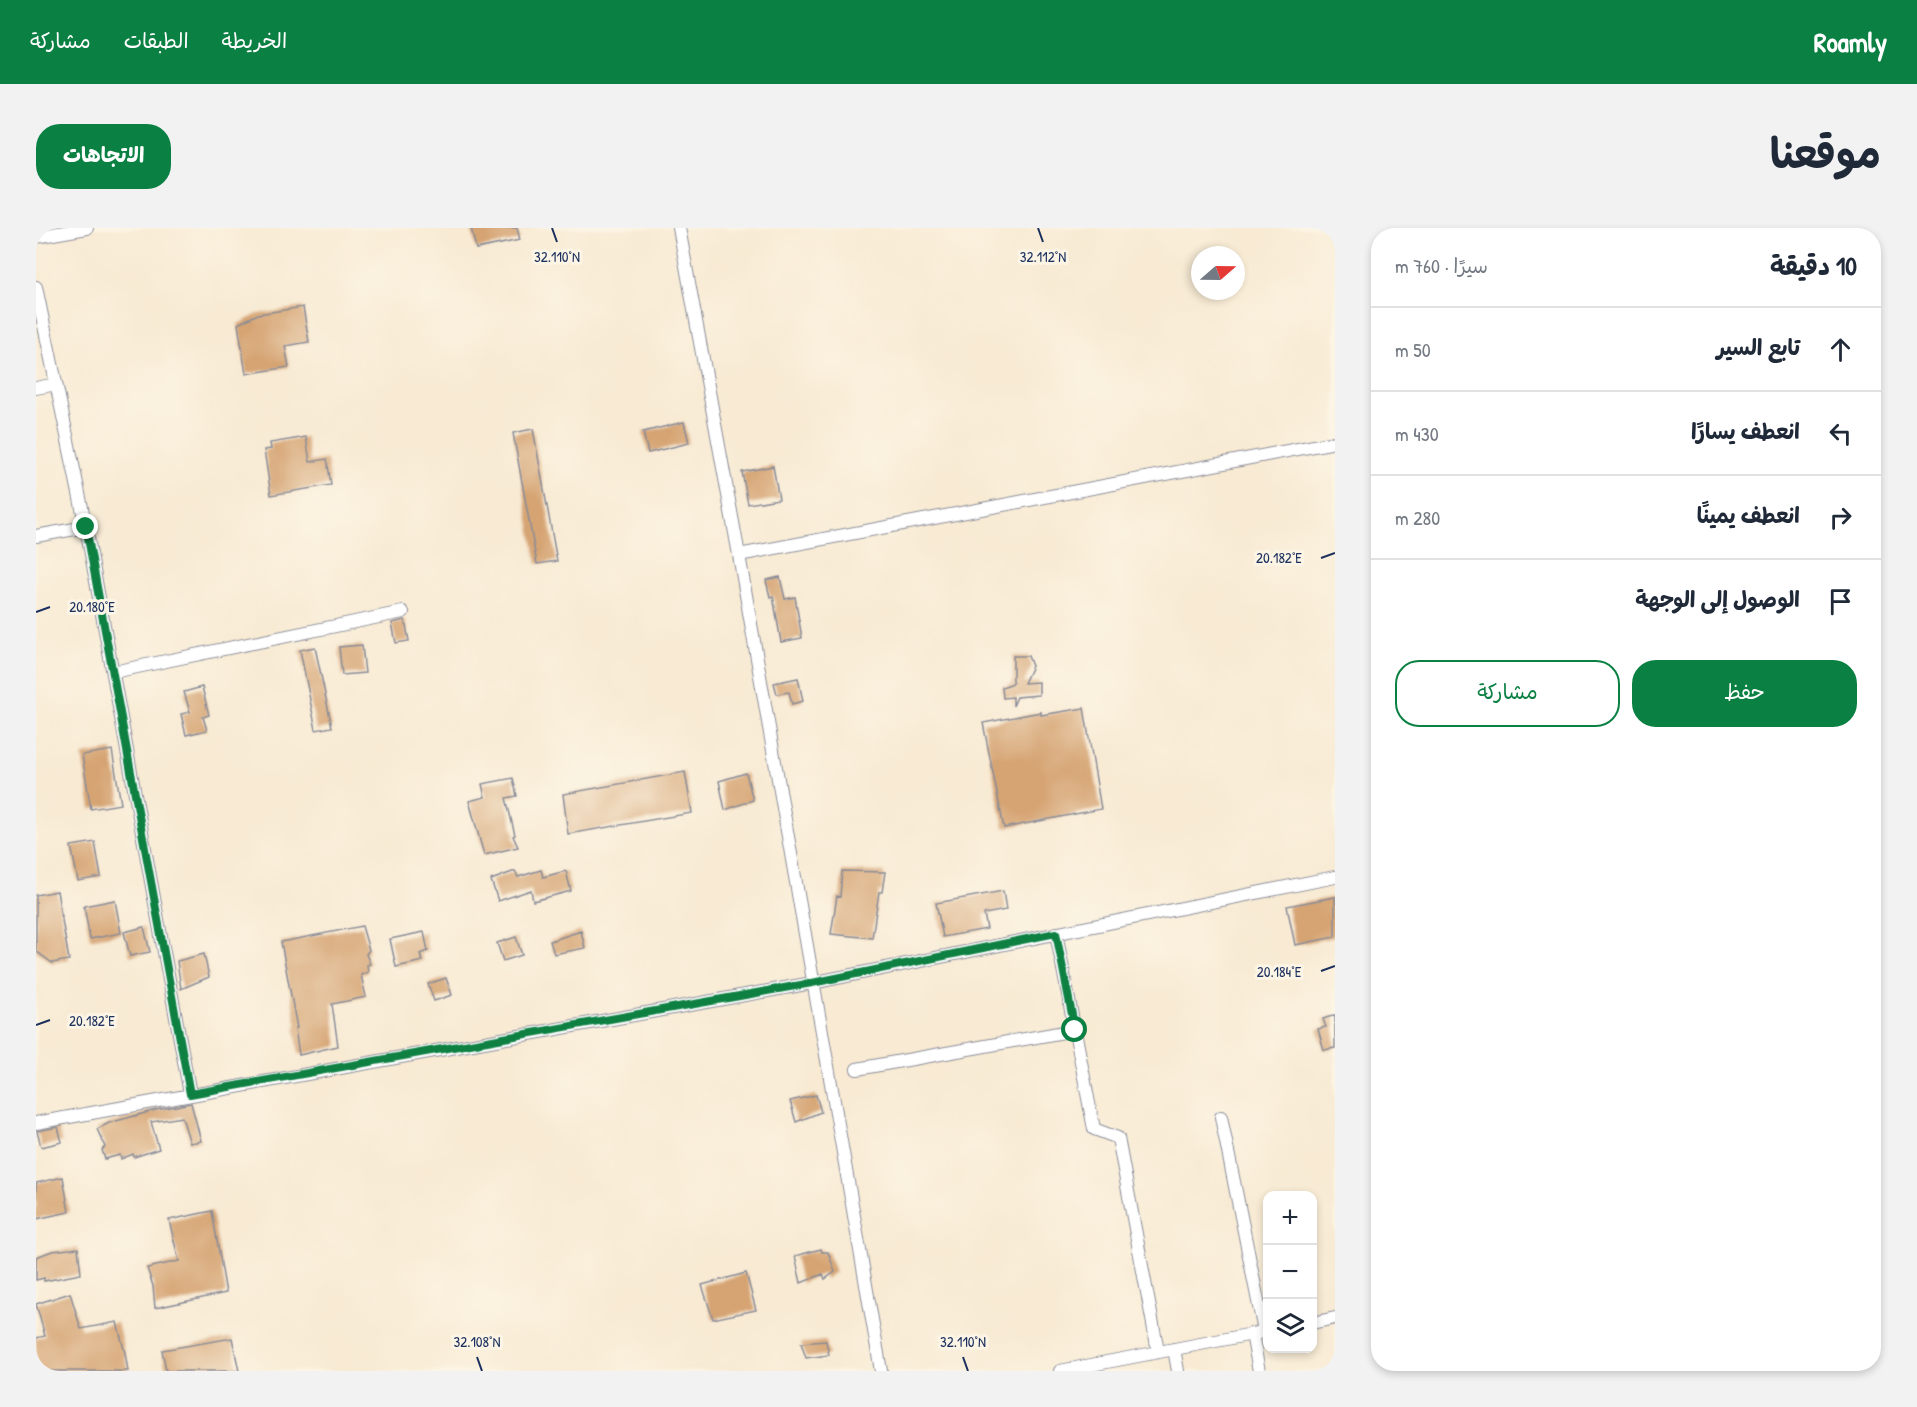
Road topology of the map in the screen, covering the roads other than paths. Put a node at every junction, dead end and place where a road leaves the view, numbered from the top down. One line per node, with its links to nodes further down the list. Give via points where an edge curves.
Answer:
1 (87, 228): 3 (street)
2 (679, 228): 10 (street)
3 (36, 237)
4 (36, 287): 5 (street)
5 (56, 384): 6 (street); 8 (street)
6 (36, 388)
7 (1335, 442): 10 (street)
8 (86, 527): 9 (street); 12 (street)
9 (36, 536)
10 (739, 555): 15 (street)
11 (403, 612): 12 (street)
12 (113, 672): 18 (street)
13 (1335, 877): 14 (street)
14 (1056, 933): 15 (street); 16 (street)
15 (812, 983): 18 (street); 28 (street)
16 (1075, 1030): 17 (street); 27 (street, via 1094,1129 1118,1138)
17 (857, 1069)
18 (190, 1094): 20 (street)
19 (1221, 1117): 21 (street)
20 (36, 1123)
21 (1263, 1317)
22 (1335, 1318): 23 (street)
23 (1317, 1322)
24 (1263, 1332): 25 (street)
25 (1252, 1334): 26 (street); 31 (street)
26 (1174, 1349): 27 (street); 30 (street)
27 (1158, 1351): 29 (street)
28 (881, 1371)
29 (1060, 1371)
30 (1178, 1371)
31 (1259, 1371)

